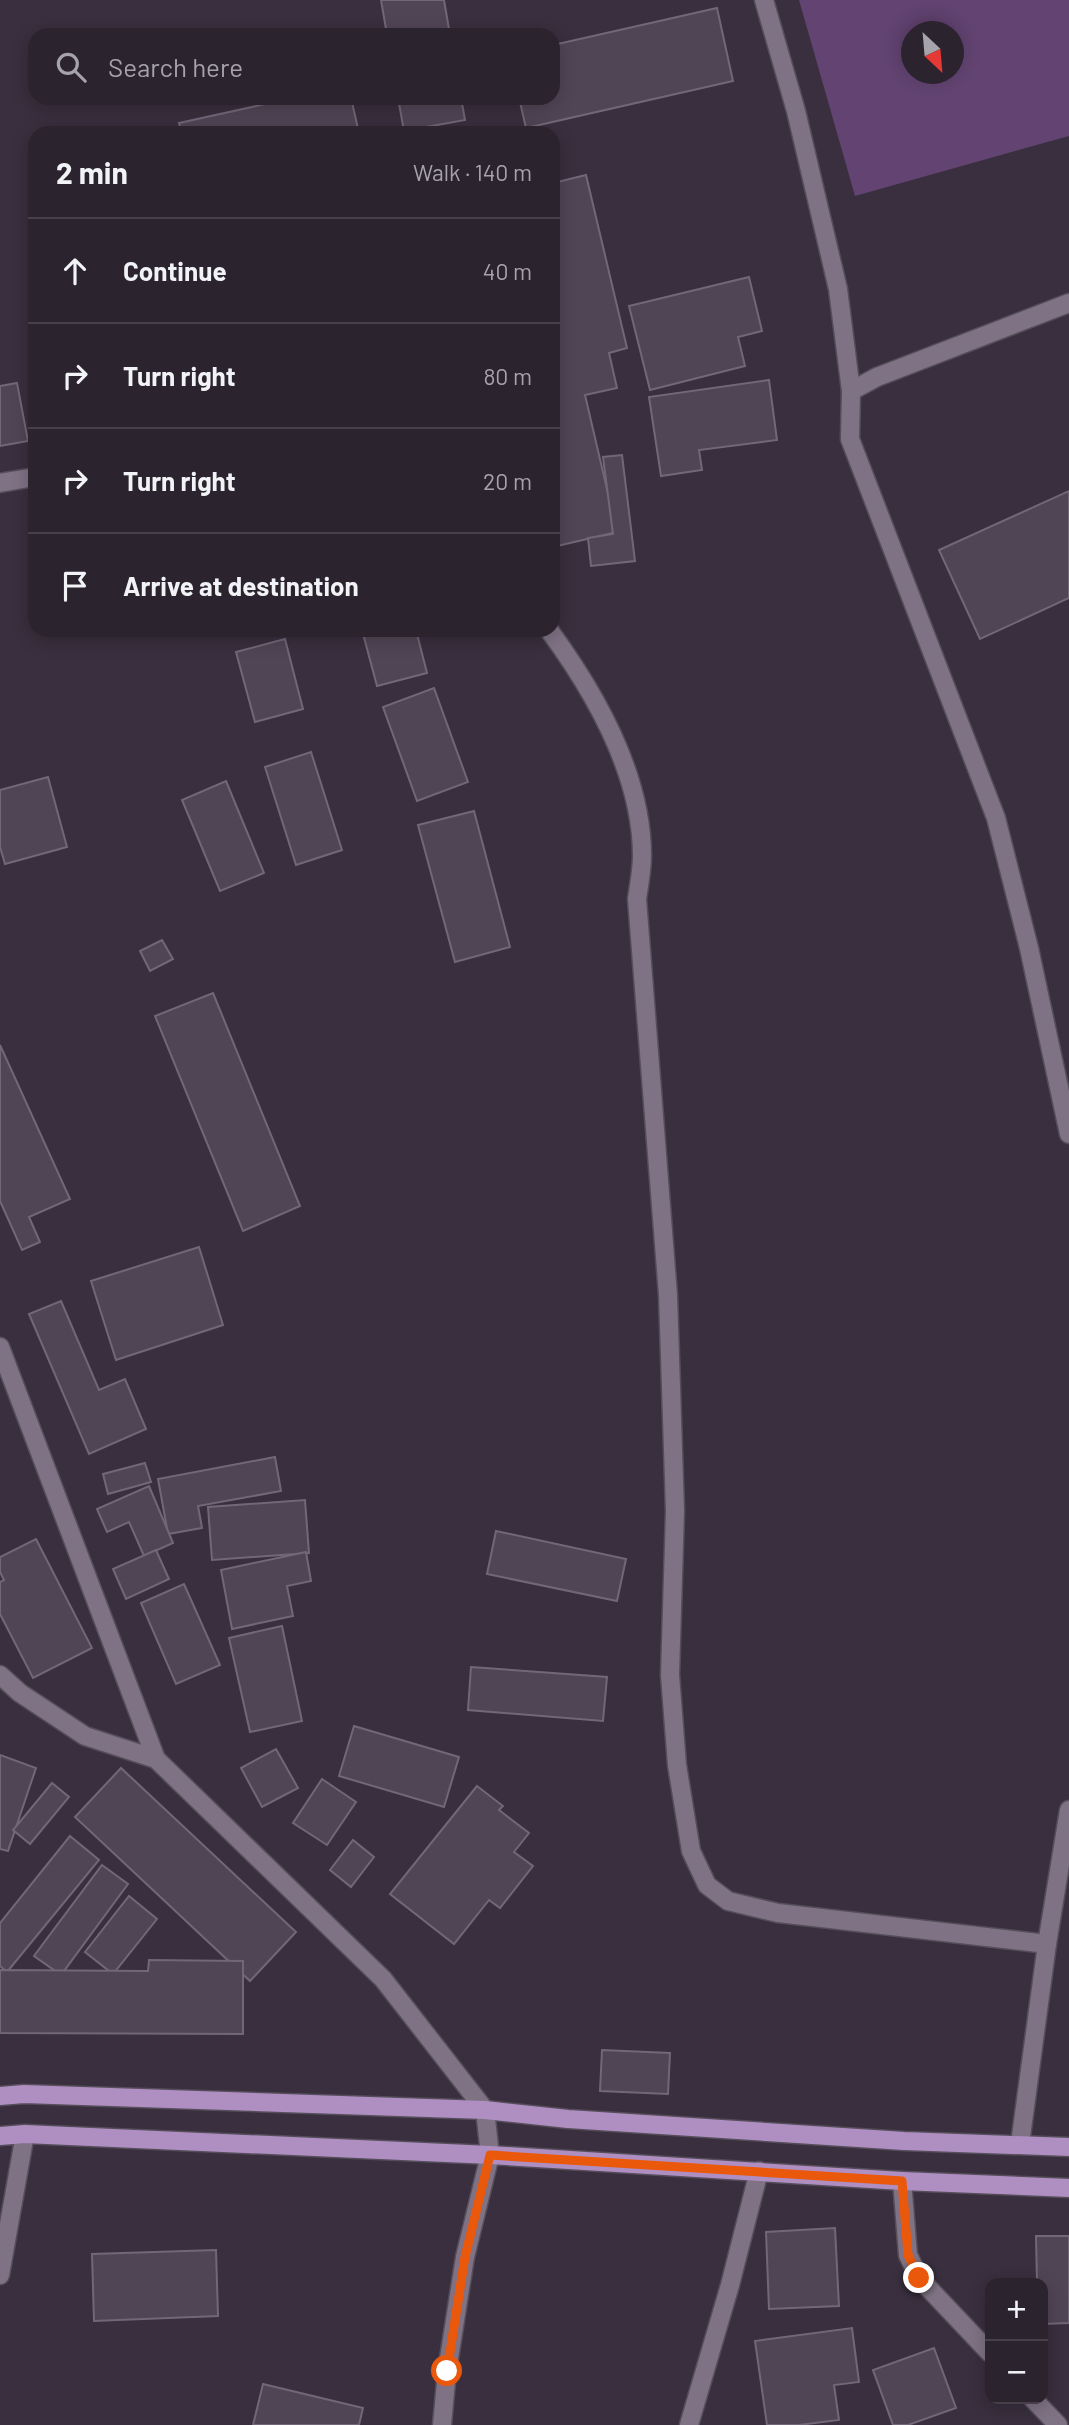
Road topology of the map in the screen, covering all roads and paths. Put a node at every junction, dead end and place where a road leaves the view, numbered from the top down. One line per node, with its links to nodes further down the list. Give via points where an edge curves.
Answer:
1 (764, 0): 3 (street, via 838,289)
2 (1069, 303): 3 (street)
3 (851, 391): 7 (street, via 850,439 996,818)
4 (28, 478): 5 (street)
5 (0, 482)
6 (554, 637): 12 (street, via 606,721 636,799 642,857 637,898 669,1336 675,1511 670,1675 677,1765 691,1851 707,1885 728,1902 778,1913)
7 (1069, 1134)
8 (0, 1347): 10 (street)
9 (0, 1675): 10 (street, via 85,1736)
10 (156, 1759): 14 (street, via 383,1979)
11 (1069, 1810): 12 (street)
12 (1047, 1944): 17 (street)
13 (0, 2095): 14 (main road)
14 (485, 2110): 17 (main road, via 904,2141); 19 (street)
15 (24, 2134): 16 (main road); 19 (main road); 23 (street)
16 (0, 2136)
17 (1020, 2144): 18 (main road)
18 (1069, 2147)
19 (490, 2155): 20 (main road); 26 (street, via 465,2257)
20 (758, 2171): 21 (main road); 27 (street)
21 (902, 2181): 22 (main road); 24 (street, via 908,2255 919,2278)
22 (1069, 2188)
23 (0, 2275)
24 (985, 2348)
25 (1038, 2404): 28 (street)
26 (442, 2425)
27 (689, 2425)
28 (1058, 2425)

